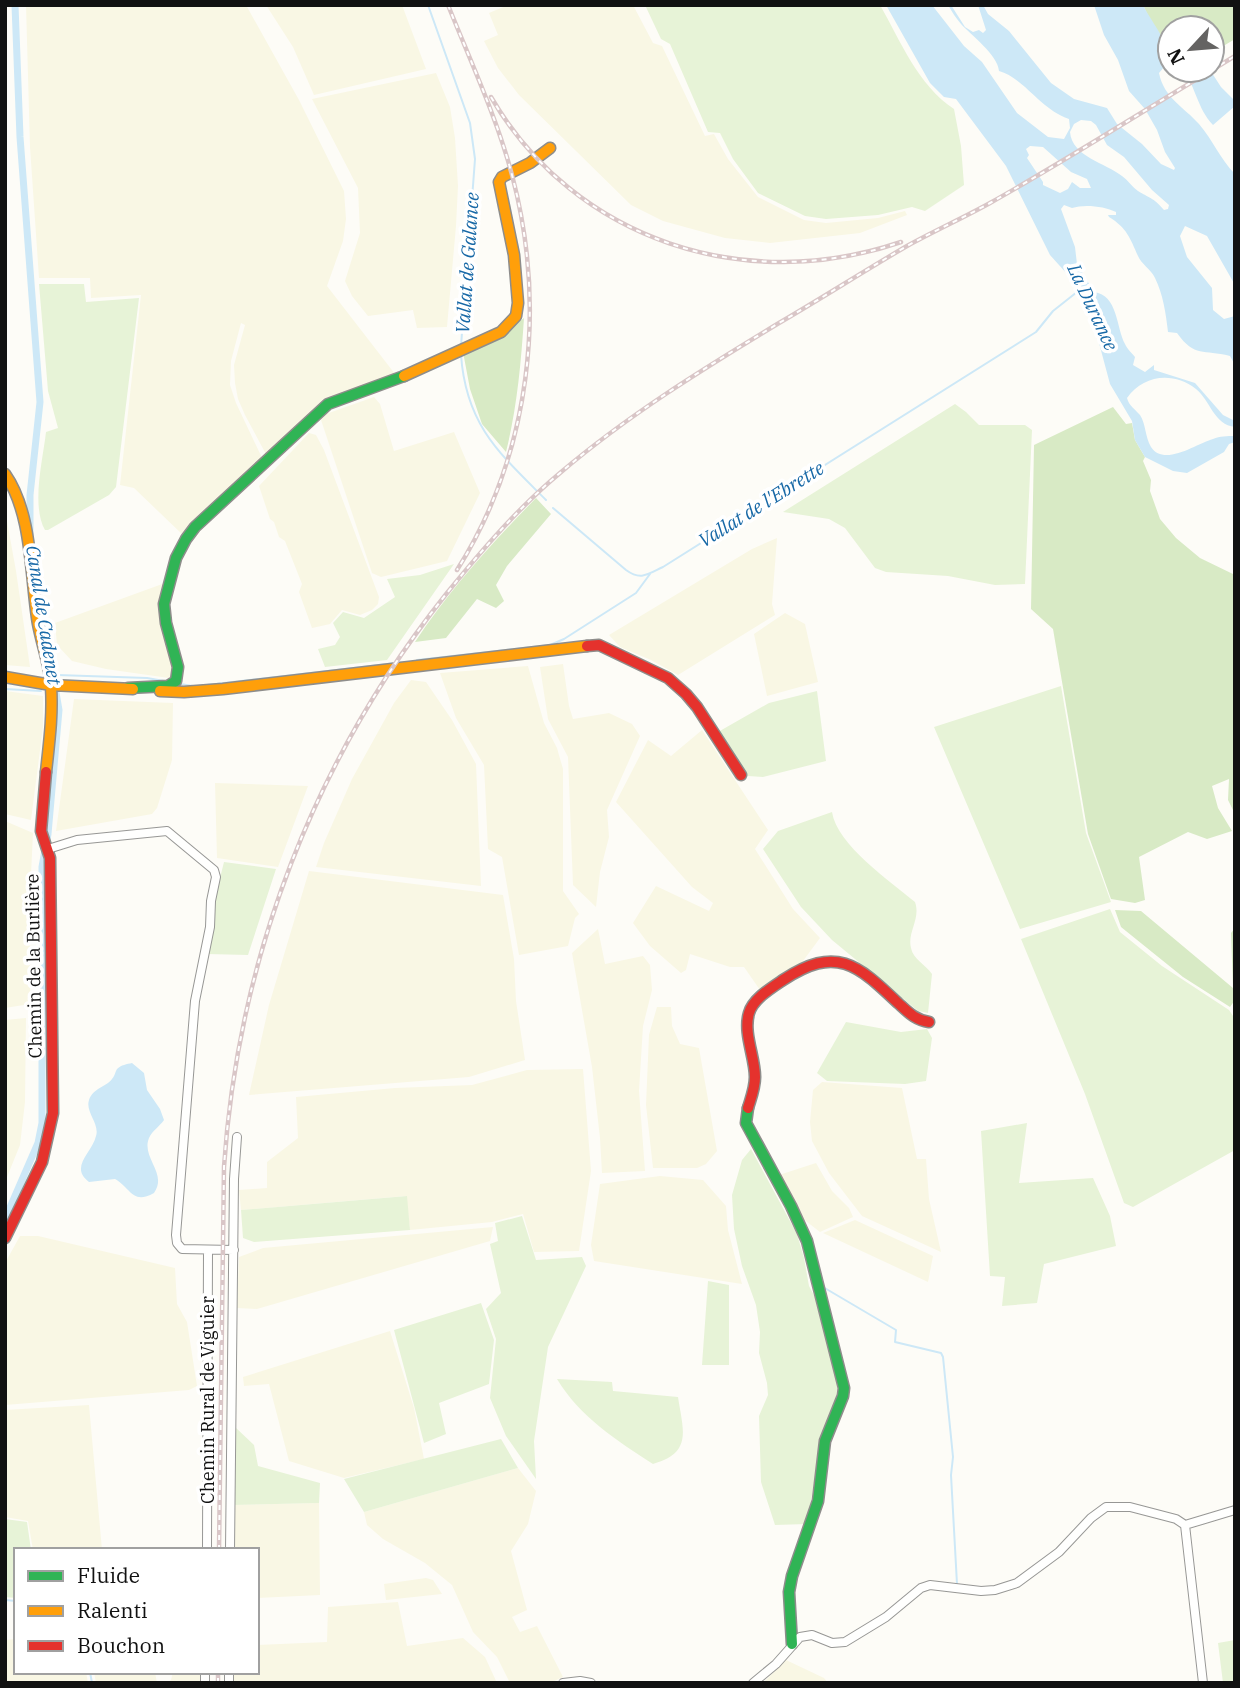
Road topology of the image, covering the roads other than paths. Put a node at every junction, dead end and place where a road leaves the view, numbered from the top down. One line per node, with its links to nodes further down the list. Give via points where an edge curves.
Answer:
1 (550, 148): 5 (street, via 500,179 514,255 516,316 501,332 391,382 328,404 195,527 176,558 164,604 178,667 176,681 168,686)
2 (5, 474): 4 (street, Chemin de la Burlière, via 22,510 36,613)
3 (5, 677): 4 (street)
4 (56, 685): 5 (street); 7 (street, Chemin de la Burlière, via 41,831)
5 (128, 688): 6 (street, via 223,689 599,646 652,669 686,694)
6 (741, 775)
7 (46, 844): 10 (street, Chemin de la Burlière, via 52,1129 34,1180); 11 (street, via 167,831 214,870 210,927 195,1001 176,1235 182,1249)
8 (929, 1022): 17 (street, via 918,1020 854,967 836,961 805,967 764,994 749,1014 755,1090 746,1124 807,1241 844,1388 825,1441 818,1501 792,1576)
9 (237, 1137): 12 (street)
10 (5, 1238)
11 (208, 1250): 12 (street); 15 (street, Chemin Rural de Viguier)
12 (234, 1250): 16 (street)
13 (1235, 1510): 14 (street)
14 (1184, 1524): 17 (street, via 1130,1507 1106,1507 1059,1552 1017,1583 982,1591 930,1585 845,1642 807,1635); 21 (street)
15 (207, 1548)
16 (230, 1548)
17 (792, 1644): 20 (street)
18 (567, 1682): 19 (street)
19 (591, 1683)
20 (753, 1683)
21 (1203, 1683)

